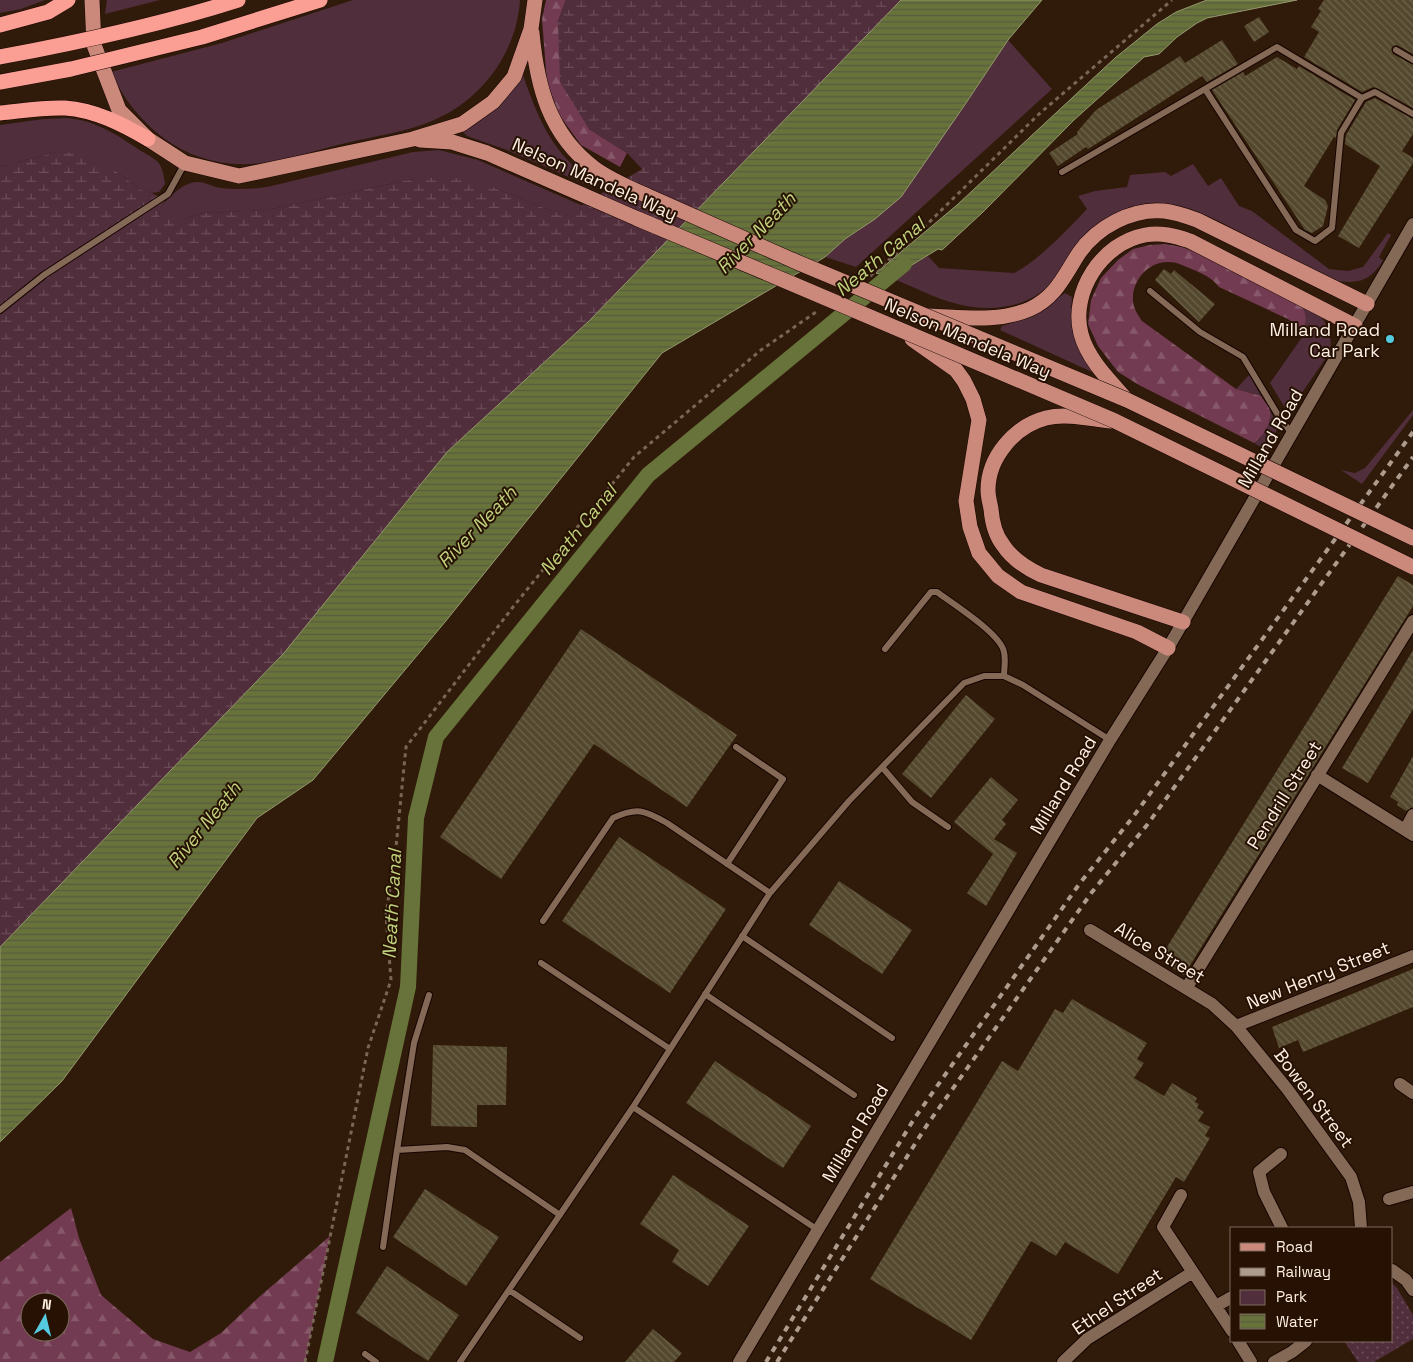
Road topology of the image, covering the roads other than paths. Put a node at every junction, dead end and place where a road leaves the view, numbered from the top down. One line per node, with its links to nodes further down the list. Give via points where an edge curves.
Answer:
1 (68, 0): 6 (highway, via 48,12)
2 (92, 0): 16 (main road, via 94,45 119,110)
3 (238, 0): 9 (highway, bridge, via 126,31)
4 (320, 0): 11 (highway, bridge, via 202,37 71,69)
5 (535, 0): 7 (main road)
6 (0, 24)
7 (531, 29): 17 (main road, via 514,77 493,102 462,124); 24 (main road, Nelson Mandela Way, bridge, via 535,67 544,99 572,149 594,168 620,183 792,260)
8 (1396, 50): 10 (lane)
9 (0, 57)
10 (1413, 60)
11 (0, 82)
12 (1206, 89): 13 (lane, via 1277,47); 13 (lane, via 1296,230 1315,241 1332,228 1342,133); 19 (lane)
13 (1362, 98): 15 (lane, via 1375,92)
14 (0, 114): 16 (highway, via 44,109 80,110 119,123)
15 (1413, 114)
16 (148, 139): 18 (main road)
17 (413, 139): 18 (main road, via 239,176); 25 (main road, Nelson Mandela Way, bridge, via 452,142 487,153)
18 (185, 163): 23 (lane, via 168,194 44,275)
19 (1062, 172)
20 (1413, 224): 22 (street, Milland Road)
21 (1150, 291): 29 (lane, via 1200,332 1243,356)
22 (1367, 304): 24 (main road, via 1197,220 1164,211 1132,215 1101,230 1080,252 1058,288 1030,308 995,318); 26 (street, Milland Road)
23 (0, 310)
24 (928, 316): 27 (main road, Nelson Mandela Way, bridge)
25 (893, 326): 28 (main road, Nelson Mandela Way, bridge); 34 (main road, bridge, via 956,370 973,400 979,420 966,501 979,553 998,576 1021,592 1137,632)
26 (1355, 326): 27 (main road, via 1190,241 1171,234 1131,239 1108,253 1089,277 1079,316 1081,334 1094,362); 29 (street, Milland Road)
27 (1127, 400): 30 (main road, Nelson Mandela Way, bridge)
28 (1115, 421): 31 (main road, Nelson Mandela Way, bridge); 33 (main road, via 1047,418 1020,429 1001,450 992,469 988,489 992,523 1002,545 1028,569)
29 (1292, 435): 33 (street, Milland Road)
30 (1413, 538)
31 (1413, 567)
32 (1413, 621): 40 (street, Pendrill Street)
33 (1183, 622): 34 (street, Milland Road)
34 (1168, 648): 37 (street, Milland Road)
35 (885, 649): 36 (lane, via 930,592 937,592 1000,642 1004,651)
36 (1004, 676): 37 (lane, via 1023,684); 39 (lane, via 984,676 964,683)
37 (1110, 740): 70 (street, Milland Road)
38 (736, 747): 44 (lane, via 783,779)
39 (882, 767): 42 (lane, via 912,802); 45 (lane, via 826,826)
40 (1317, 775): 43 (street); 51 (street, Pendrill Street)
41 (1413, 815): 43 (street)
42 (948, 828)
43 (1409, 832)
44 (727, 864): 45 (lane); 46 (lane, via 651,813 630,810 613,818)
45 (770, 893): 48 (lane)
46 (543, 921)
47 (1090, 930): 51 (street, Alice Street)
48 (742, 936): 52 (lane); 56 (lane)
49 (1413, 956): 55 (street, New Henry Street)
50 (541, 962): 57 (lane)
51 (1187, 988): 54 (street, Alice Street)
52 (705, 994): 57 (lane); 60 (lane)
53 (429, 995): 62 (lane, via 414,1043)
54 (1212, 1004): 55 (street, Bowen Street)
55 (1236, 1026): 69 (street, Bowen Street, via 1288,1090 1351,1177 1359,1202)
56 (892, 1038)
57 (670, 1049): 61 (lane)
58 (1400, 1084): 59 (street)
59 (1413, 1093)
60 (854, 1095)
61 (633, 1107): 67 (lane); 70 (lane)
62 (397, 1150): 67 (lane, via 465,1150); 71 (lane)
63 (1281, 1154): 68 (street, via 1259,1172 1264,1192)
64 (1413, 1192): 66 (street)
65 (1181, 1195): 73 (street, via 1163,1227)
66 (1389, 1199)
67 (560, 1215): 74 (lane)
68 (1282, 1227)
69 (1361, 1227)
70 (818, 1230): 85 (street, Milland Road)
71 (383, 1247)
72 (1393, 1271): 75 (street)
73 (1193, 1272): 77 (street); 86 (street, Ethel Street, via 1087,1339)
74 (509, 1290): 79 (lane); 84 (lane)
75 (1413, 1290)
76 (1230, 1298): 77 (street)
77 (1216, 1306): 78 (street)
78 (1230, 1328)
79 (580, 1338)
80 (1239, 1342): 87 (street)
81 (1305, 1342): 88 (street)
82 (366, 1354): 83 (lane)
83 (376, 1362)
84 (460, 1362)
85 (738, 1362)
86 (1063, 1362)
87 (1250, 1362)
88 (1274, 1362)

